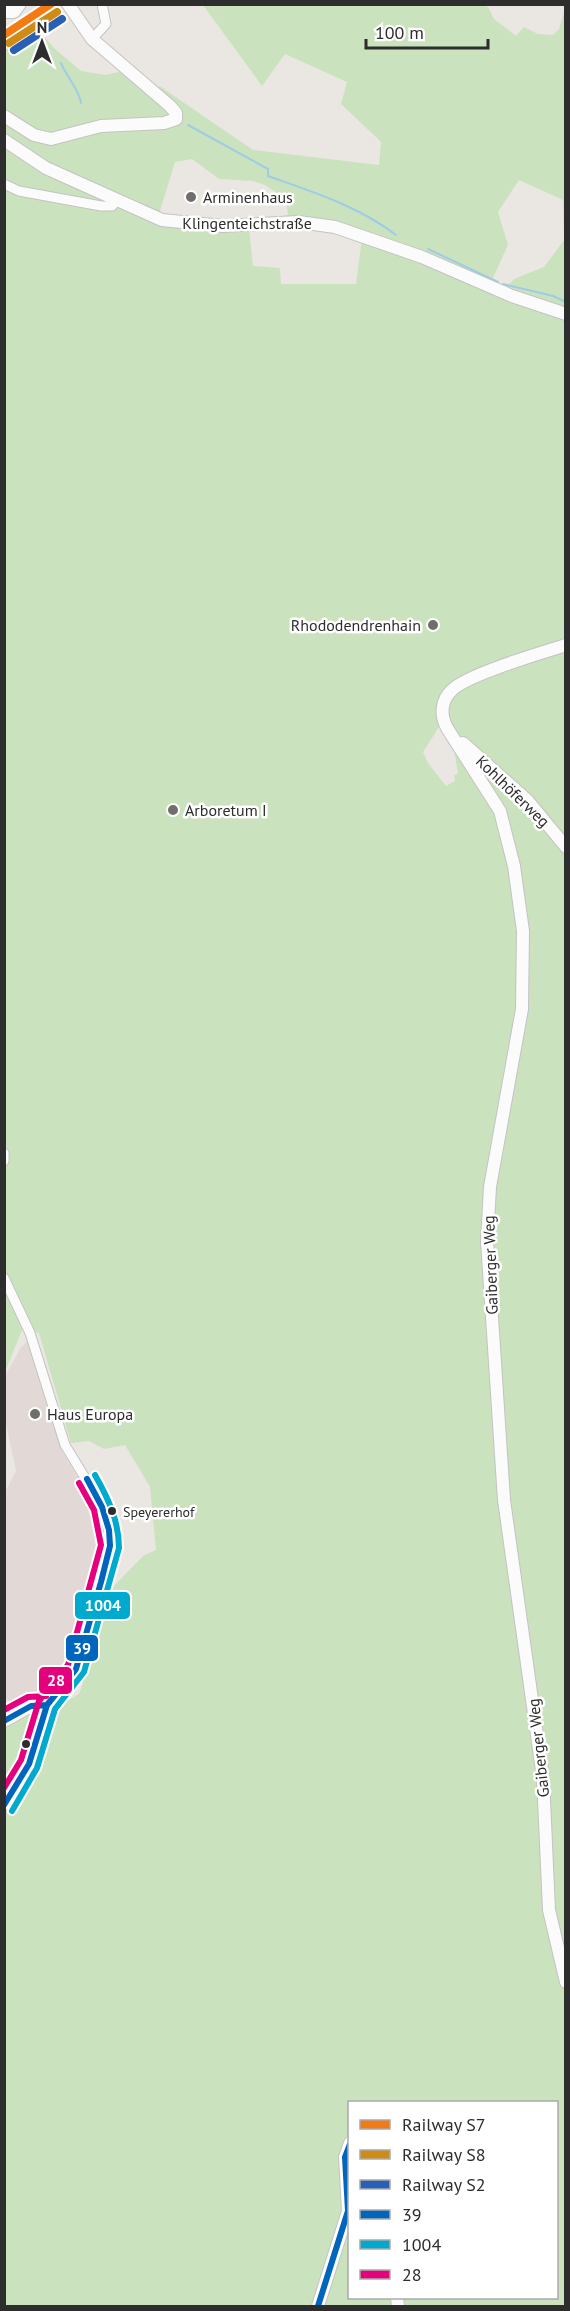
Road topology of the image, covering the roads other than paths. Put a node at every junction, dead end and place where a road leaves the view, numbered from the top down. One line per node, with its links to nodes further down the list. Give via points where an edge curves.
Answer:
1 (20, 4): 4 (street, via 14,12)
2 (68, 4): 5 (street)
3 (102, 4): 5 (street, via 106,24)
4 (4, 12)
5 (92, 39): 6 (street, via 174,109 176,119 101,126 51,139 34,135)
6 (4, 116)
7 (4, 140): 9 (street, Klingenteichstraße, via 46,168)
8 (4, 184): 9 (street, via 101,206 112,206)
9 (117, 200): 10 (street, Klingenteichstraße, via 156,218 182,224 299,222 335,227)
10 (566, 314)
11 (566, 645): 12 (street, Gaiberger Weg, via 474,677 452,689 442,714)
12 (456, 741): 13 (street, Kohlhöferweg, via 518,792); 20 (street, Gaiberger Weg, via 500,811 514,866 523,931 522,1009 489,1187 487,1241 504,1500 542,1769 549,1910)
13 (566, 847)
14 (4, 1153): 15 (street)
15 (4, 1161)
16 (4, 1278): 17 (street, via 30,1333 65,1445 97,1497 110,1535 102,1582 78,1666)
17 (47, 1705): 18 (street, via 31,1706); 19 (street, via 29,1764)
18 (4, 1720)
19 (4, 1806)
20 (566, 1982)
21 (348, 2149): 22 (street)
22 (348, 2211)
23 (348, 2211): 24 (street)
24 (318, 2307)

